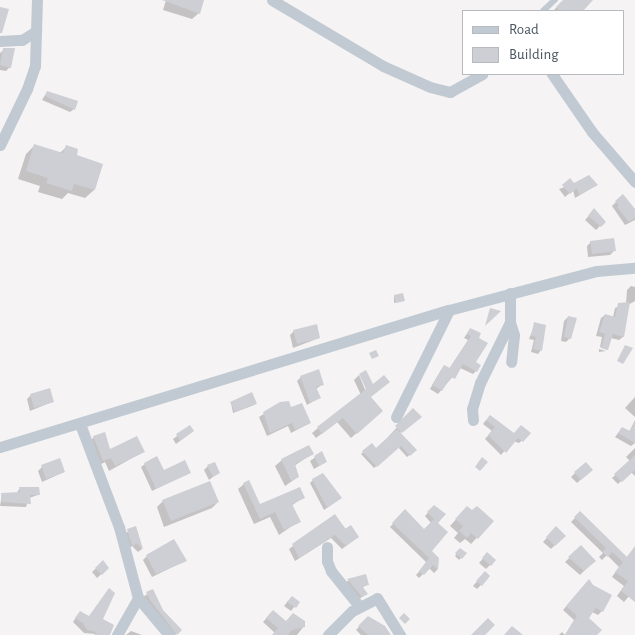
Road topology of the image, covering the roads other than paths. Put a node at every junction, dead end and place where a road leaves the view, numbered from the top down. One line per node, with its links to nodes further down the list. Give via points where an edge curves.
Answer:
1 (37, 0): 7 (street)
2 (272, 0): 6 (street)
3 (280, 0): 6 (street)
4 (555, 0): 5 (lane)
5 (545, 10)
6 (291, 14): 9 (street, via 383,66 430,87 450,92)
7 (36, 31): 8 (street, via 22,40); 11 (street, via 35,66)
8 (0, 41)
9 (480, 75)
10 (553, 75): 12 (street, via 592,132)
11 (0, 145)
12 (635, 182)
13 (635, 268): 14 (street, via 597,271)
14 (510, 293): 15 (street); 16 (street)
15 (449, 310): 18 (street); 20 (street)
16 (510, 322): 17 (street, via 514,335); 19 (street, via 480,384 472,408)
17 (511, 362)
18 (396, 417)
19 (473, 420)
20 (80, 424): 21 (street); 23 (street, via 120,527)
21 (0, 447)
22 (328, 547): 24 (street, via 326,561)
23 (138, 598): 25 (street); 26 (street)
24 (359, 606): 27 (street); 28 (street, via 377,598)
25 (117, 635)
26 (169, 635)
27 (328, 635)
28 (400, 635)

